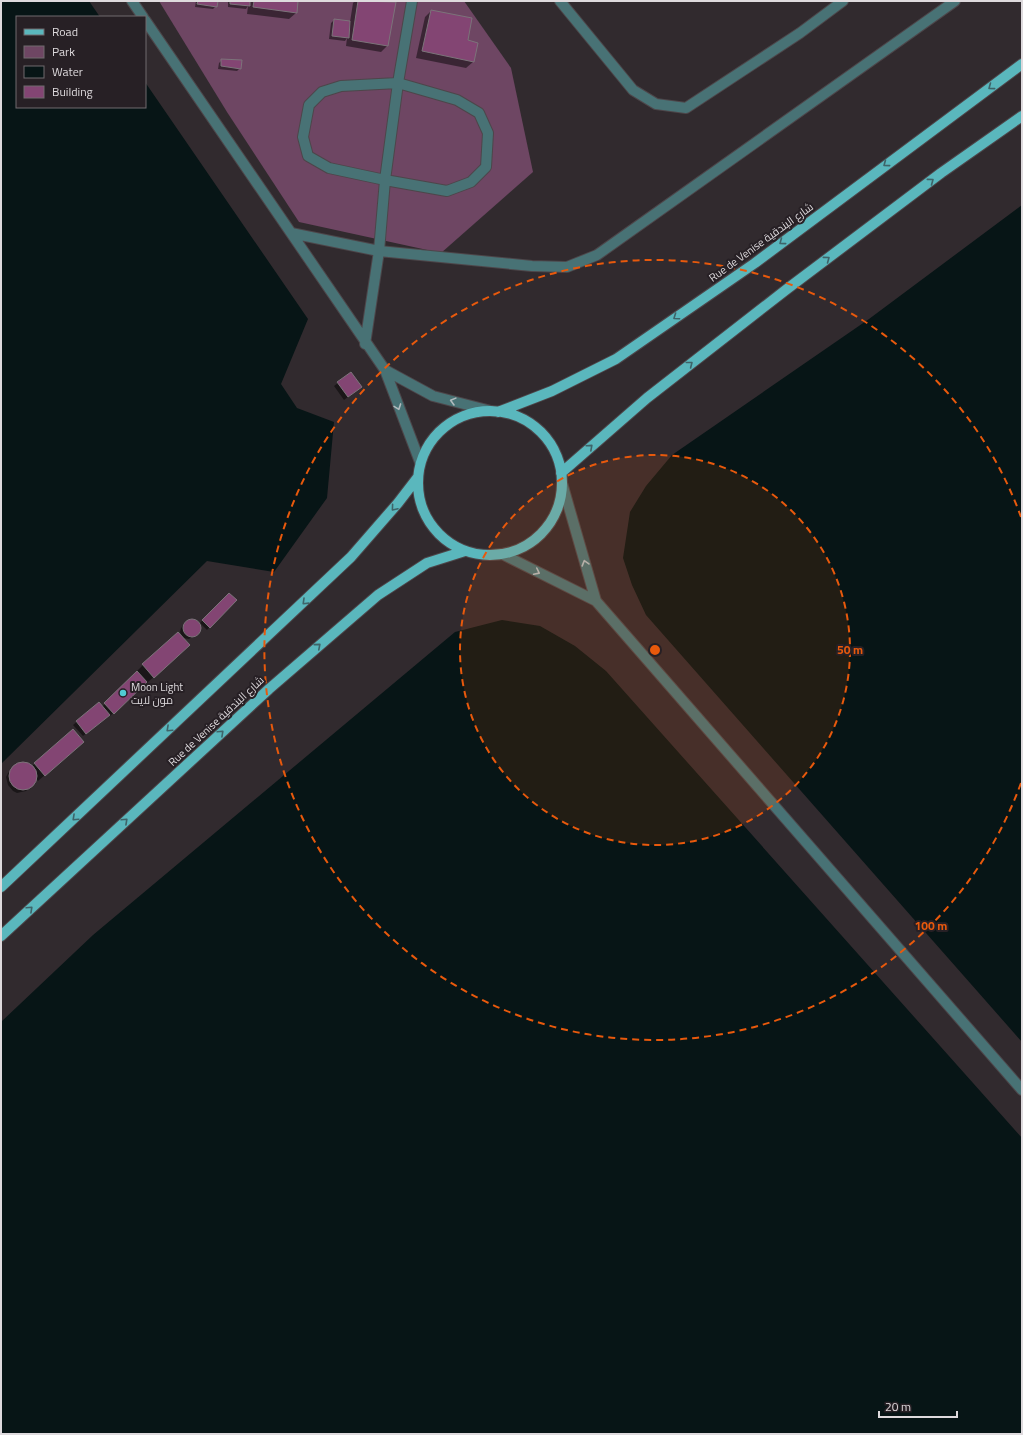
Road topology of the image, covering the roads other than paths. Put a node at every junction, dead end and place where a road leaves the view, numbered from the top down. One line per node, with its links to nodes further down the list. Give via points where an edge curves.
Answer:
1 (132, 1): 6 (street)
2 (412, 1): 9 (street)
3 (560, 1): 4 (street, via 633,90 656,104 686,108 800,33)
4 (843, 1)
5 (955, 1): 13 (street, via 598,255 567,267)
6 (142, 16)
7 (146, 21): 12 (street)
8 (1022, 64): 16 (main road, Rue de Venise شارع البندقية, one-way to 16, via 755,263 616,359 552,391)
9 (398, 83): 11 (street); 11 (street, via 341,86 322,92 309,105 303,137 308,156 329,168); 11 (street, via 457,100 479,112 488,133 486,167 471,182 447,191)
10 (1022, 116): 19 (main road, one-way to 10, via 647,398 941,173)
11 (385, 180): 13 (street)
12 (291, 233): 13 (street); 14 (street)
13 (379, 251): 14 (street)
14 (365, 344): 15 (street)
15 (385, 370): 16 (street, one-way to 15, via 433,396); 17 (street, one-way to 17)
16 (494, 412): 17 (main road, via 468,414 447,425 430,441); 19 (main road, via 513,415 528,422 540,432 558,458)
17 (420, 462): 18 (main road)
18 (418, 476): 20 (main road, via 419,500 429,522 444,540); 23 (main road, one-way to 23, via 351,557)
19 (562, 478): 21 (main road, via 560,503 552,522 539,537 522,548); 22 (street, one-way to 19)
20 (465, 551): 21 (main road, via 483,555); 24 (main road, Rue de Venise شارع البندقية, one-way to 20, via 268,689 378,595 427,563)
21 (502, 554): 22 (street, one-way to 22)
22 (596, 601): 25 (street)
23 (1, 887)
24 (1, 936)
25 (1022, 1090)

